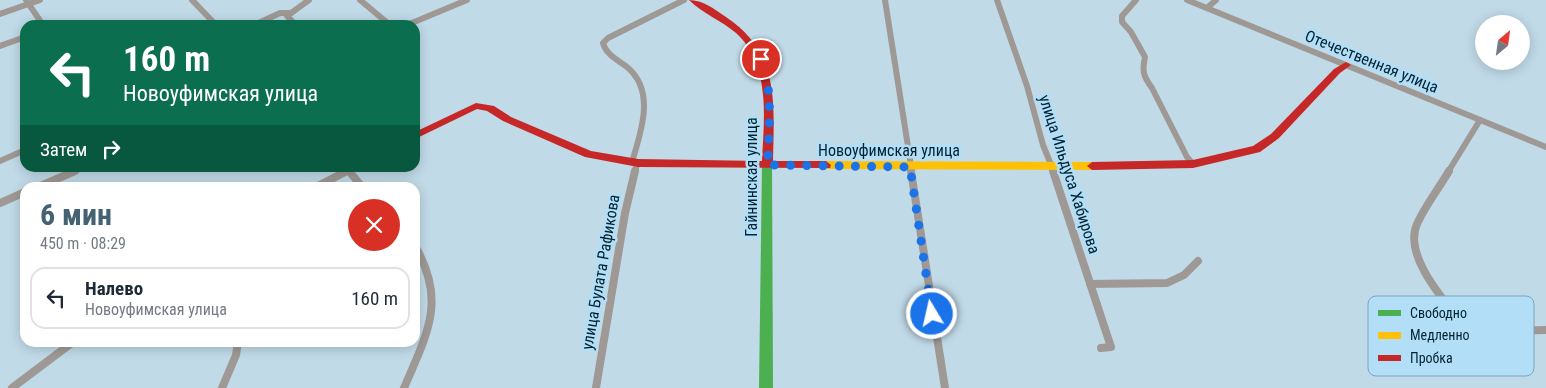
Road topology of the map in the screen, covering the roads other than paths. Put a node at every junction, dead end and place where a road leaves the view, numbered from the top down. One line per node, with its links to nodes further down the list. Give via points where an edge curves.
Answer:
1 (40, 0): 13 (street)
2 (192, 0): 18 (street)
3 (310, 0): 15 (street)
4 (360, 0): 21 (street)
5 (467, 0): 22 (street)
6 (684, 0): 31 (street, улица Булата Рафикова, via 603,43 604,50 636,78 643,92)
7 (693, 0): 33 (street, Гайнинская улица, via 742,32 756,48 766,71 768,89)
8 (885, 0): 34 (street)
9 (997, 0): 35 (street, улица Ильдуса Хабирова)
10 (1136, 0): 32 (street, via 1122,16 1122,22 1145,57 1144,78)
11 (1188, 0): 14 (street, Отечественная улица)
12 (1216, 0): 14 (street)
13 (28, 2): 16 (street); 17 (street)
14 (1207, 8): 25 (street, Отечественная улица)
15 (290, 13): 19 (street, via 280,13); 20 (street, via 287,16)
16 (0, 14)
17 (41, 20)
18 (211, 20)
19 (265, 20)
20 (291, 20)
21 (384, 20)
22 (419, 20)
23 (20, 39): 24 (street)
24 (0, 46)
25 (1346, 65): 26 (street, Отечественная улица); 32 (street, Новоуфимская улица, via 1275,136 1256,149)
26 (1480, 120): 28 (street, Отечественная улица); 45 (street, via 1416,226 1414,247 1423,270)
27 (420, 134): 31 (street, Новоуфимская улица, via 476,106 490,108 507,119 583,152)
28 (1546, 146)
29 (20, 152): 30 (street)
30 (0, 161)
31 (635, 162): 33 (street, Новоуфимская улица); 52 (street, улица Булата Рафикова)
32 (1193, 164): 35 (street, Новоуфимская улица)
33 (768, 165): 34 (street, Новоуфимская улица); 53 (street, Гайнинская улица)
34 (910, 167): 35 (street, Новоуфимская улица); 54 (street)
35 (1052, 167): 44 (street, улица Ильдуса Хабирова)
36 (73, 172): 38 (street)
37 (345, 172): 39 (street)
38 (50, 182)
39 (326, 182)
40 (20, 194): 41 (street)
41 (0, 203)
42 (420, 254): 51 (street, via 432,284 433,308)
43 (1198, 262): 44 (street, via 1184,276 1167,283)
44 (1090, 284): 48 (street, улица Ильдуса Хабирова, via 1111,347)
45 (1442, 296)
46 (66, 347): 49 (street)
47 (237, 347): 50 (street)
48 (1101, 348)
49 (12, 388)
50 (222, 388)
51 (404, 388)
52 (596, 388)
53 (766, 388)
54 (945, 388)

